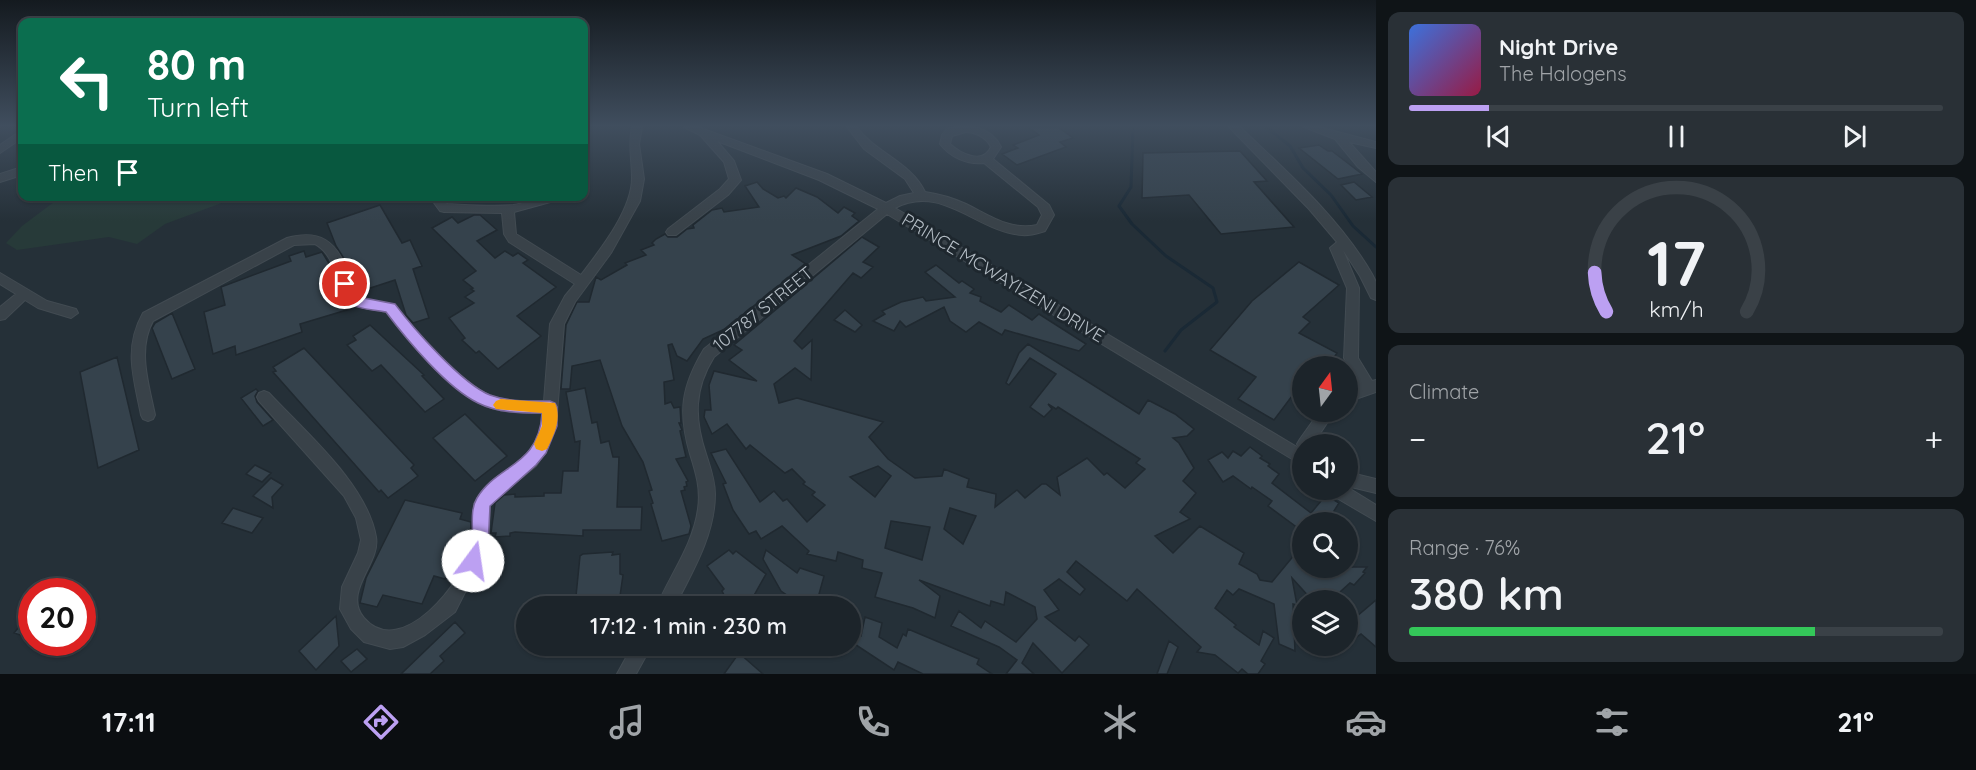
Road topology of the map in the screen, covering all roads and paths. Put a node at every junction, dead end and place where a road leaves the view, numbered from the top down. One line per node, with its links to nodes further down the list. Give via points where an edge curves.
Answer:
1 (636, 158): 20 (street, via 638,179 634,201 607,250)
2 (726, 158): 17 (street, via 735,180)
3 (775, 158): 15 (street, PRINCE MCWAYIZENI DRIVE)
4 (883, 158): 12 (street, via 916,183)
5 (979, 158): 8 (street)
6 (1265, 158): 18 (street)
7 (1357, 158): 11 (street)
8 (986, 159): 12 (street, via 1043,205 1048,215 1041,228 1029,232 1012,230 954,202)
9 (18, 172): 10 (street)
10 (0, 178)
11 (1376, 178)
12 (921, 196): 15 (street, 107787 STREET)
13 (438, 201): 16 (street, via 444,208)
14 (544, 201): 16 (street)
15 (886, 208): 30 (street, PRINCE MCWAYIZENI DRIVE); 35 (street, 107787 STREET, via 709,353 698,369 690,391 688,415 707,491 706,513 699,540)
16 (508, 211): 20 (street, via 513,239)
17 (672, 232)
18 (1344, 244): 22 (street); 25 (street, via 1336,248 1353,288 1351,358)
19 (0, 278): 21 (street)
20 (582, 282): 28 (street, via 557,324)
21 (24, 294): 23 (street); 24 (street)
22 (1376, 295)
23 (71, 313)
24 (0, 315)
25 (1372, 386): 26 (street)
26 (1358, 392)
27 (264, 397): 28 (street, via 350,491 364,517 369,540 351,587 349,609 370,636 390,640 419,629 449,606 480,547 482,504 531,461 549,426)
28 (550, 407): 29 (street, via 511,407 483,399 412,337 390,308 355,302 328,244 305,237 147,317 140,327 137,345)
29 (148, 415)
30 (1292, 450)
31 (1358, 482): 32 (street)
32 (1376, 486)
33 (1353, 500): 34 (street)
34 (1376, 514)
35 (671, 596)
36 (637, 656): 37 (street)
37 (626, 674)

